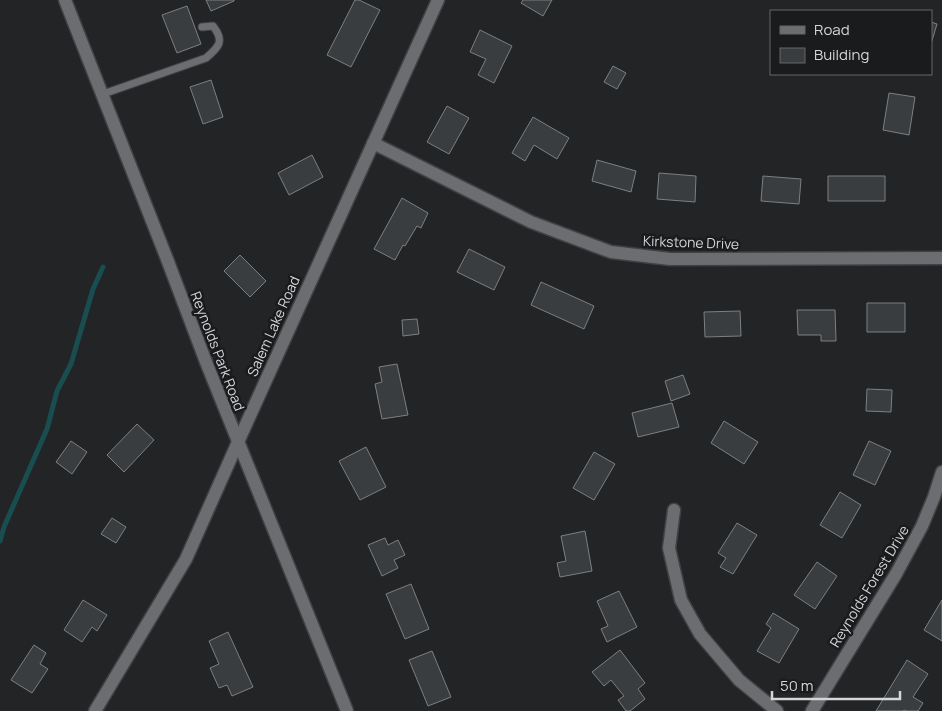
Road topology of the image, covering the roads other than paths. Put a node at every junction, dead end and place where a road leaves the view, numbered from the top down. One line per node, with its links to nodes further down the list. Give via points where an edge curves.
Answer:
1 (65, 0): 4 (street, Reynolds Park Road)
2 (438, 0): 5 (street, Salem Lake Road)
3 (202, 27): 4 (lane, via 213,26 219,33 219,44 206,58)
4 (103, 94): 7 (street, Reynolds Park Road)
5 (373, 143): 6 (street, Kirkstone Drive, via 531,222 611,252 670,259); 7 (street, Salem Lake Road)
6 (942, 258)
7 (238, 442): 10 (street, Salem Lake Road, via 186,559); 11 (street, Reynolds Park Road)
8 (942, 472): 13 (street, Reynolds Forest Drive, via 922,526 896,574)
9 (674, 510): 12 (street, via 669,548 680,600 700,634 740,680)
10 (96, 711)
11 (347, 711)
12 (777, 711)
13 (812, 711)

